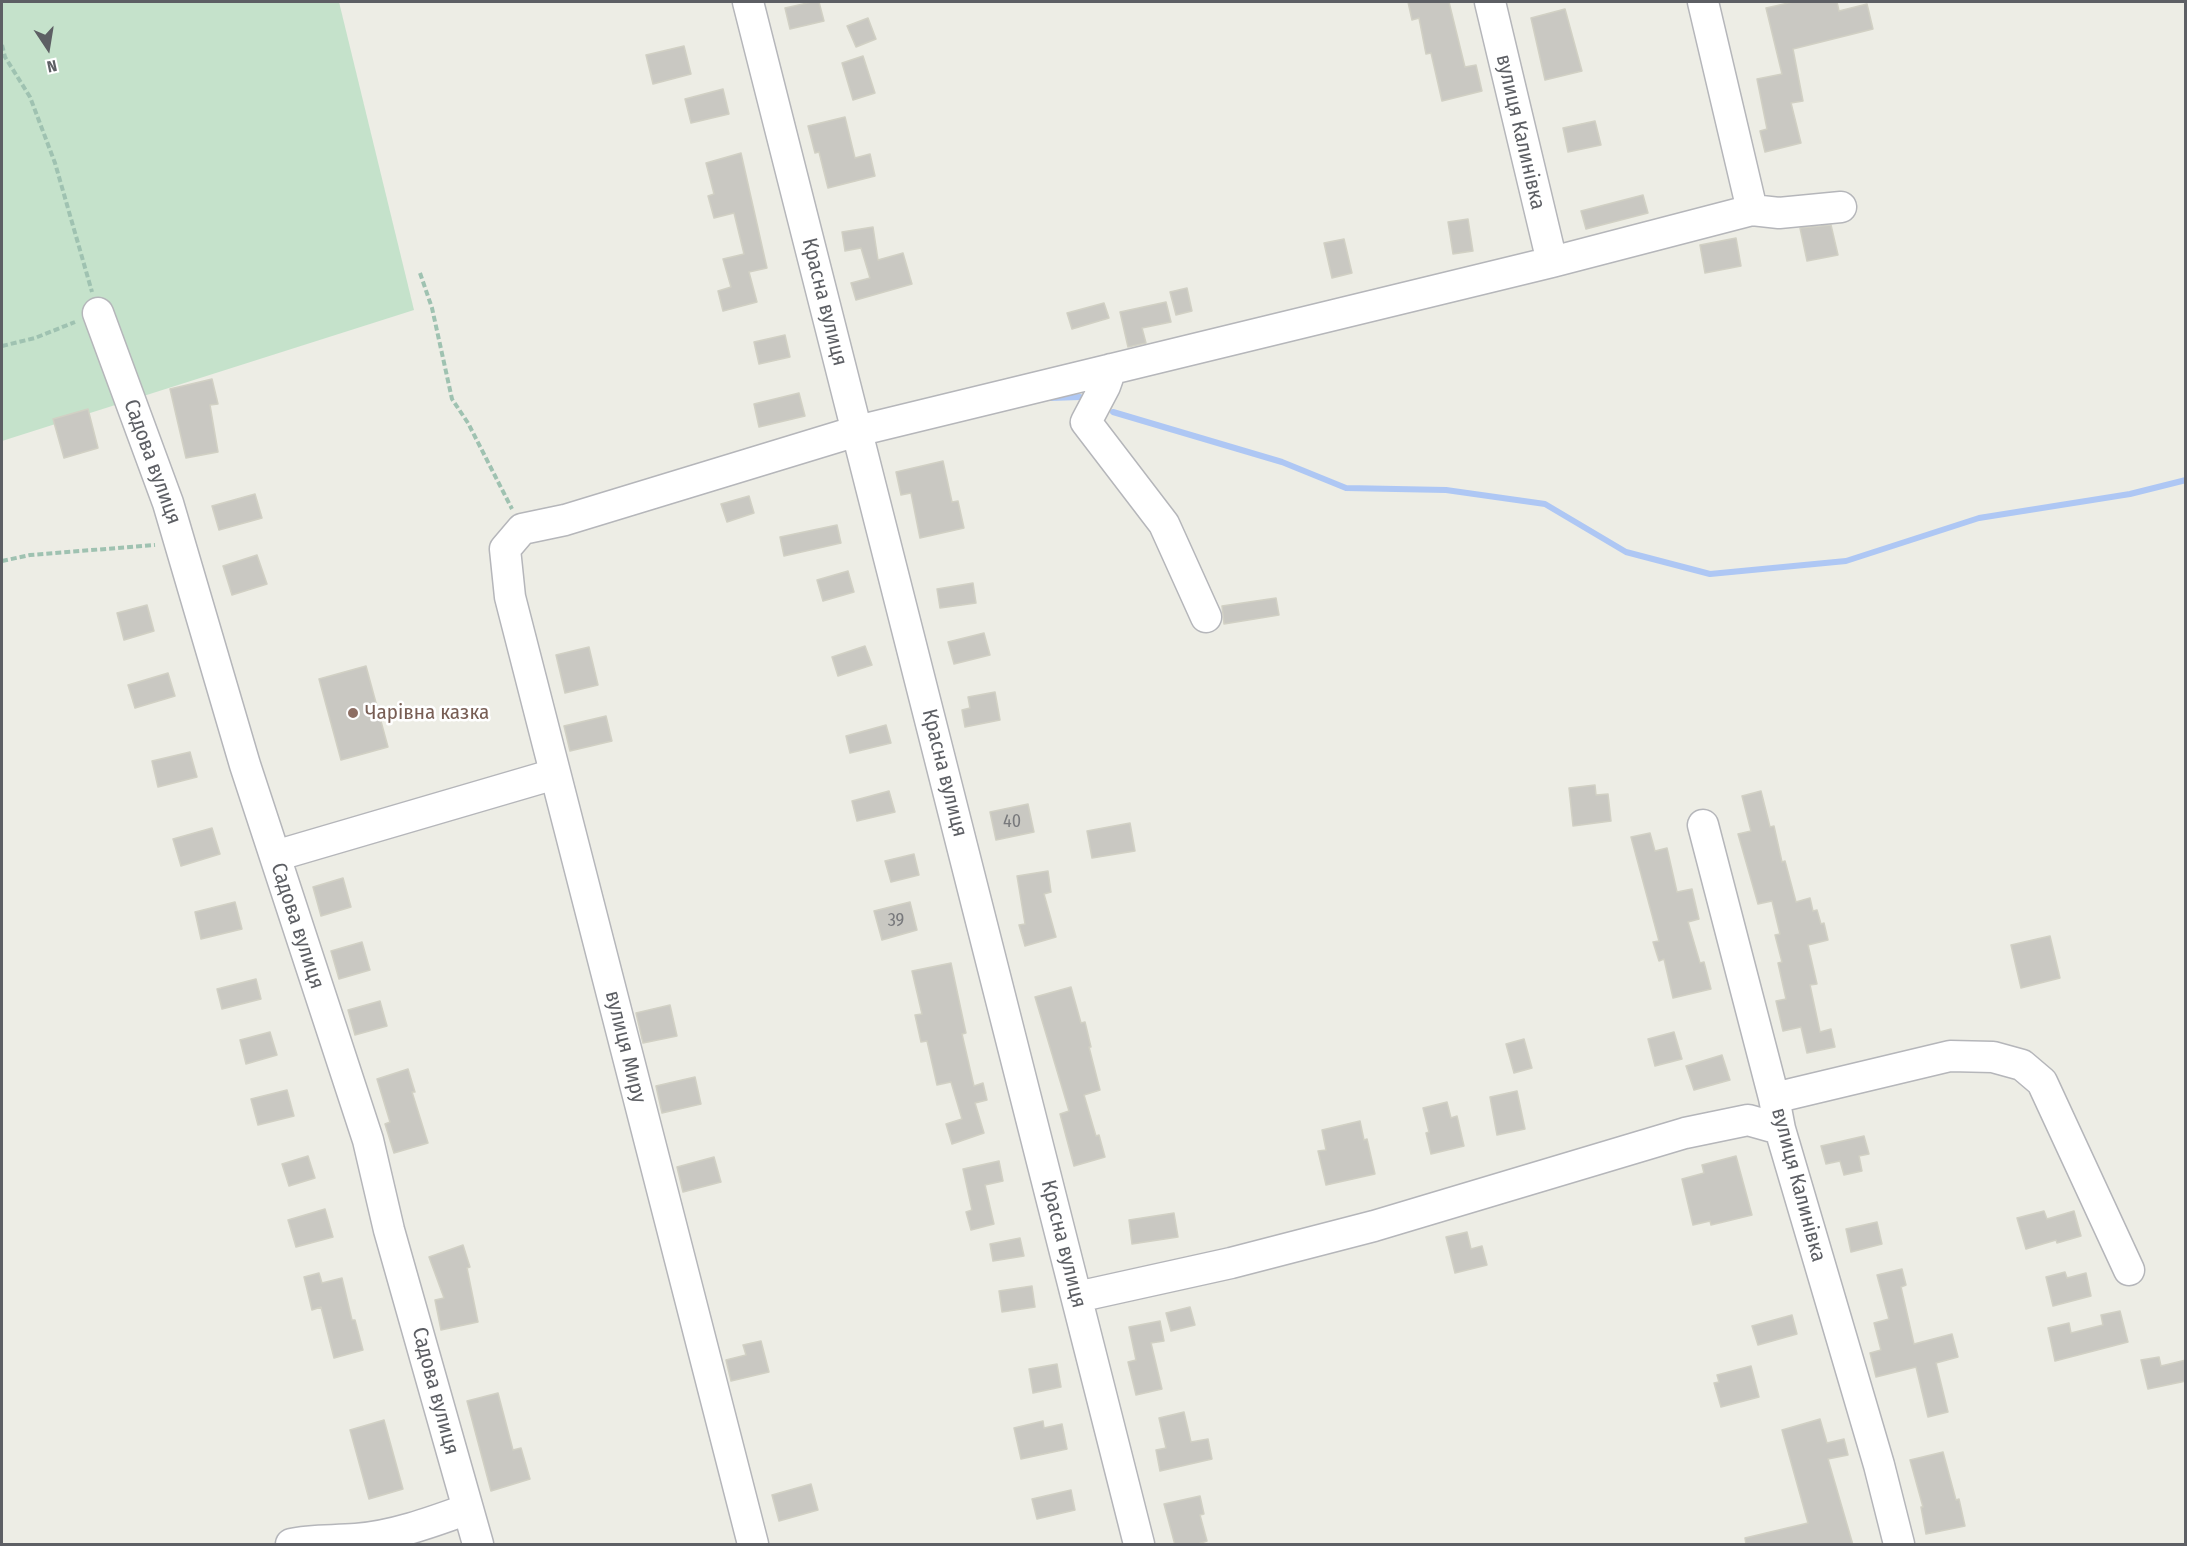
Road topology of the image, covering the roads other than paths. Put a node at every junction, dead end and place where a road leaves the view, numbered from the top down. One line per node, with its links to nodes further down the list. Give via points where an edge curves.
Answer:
1 (748, 2): 9 (street, Красна вулиця)
2 (1490, 2): 6 (street, вулиця Калинівка)
3 (1703, 2): 5 (street)
4 (1841, 207): 5 (street, via 1779,213)
5 (1752, 210): 6 (street)
6 (1552, 262): 8 (street)
7 (98, 313): 13 (street, Садова вулиця, via 168,502)
8 (1111, 369): 9 (street); 10 (street, via 1086,422 1164,524)
9 (857, 431): 11 (street, вулиця Миру, via 513,539 510,597); 17 (street, Красна вулиця)
10 (1206, 617)
11 (555, 774): 13 (street); 21 (street, вулиця Миру)
12 (1702, 825): 14 (street, вулиця Калинівка)
13 (275, 856): 18 (street, Садова вулиця, via 368,1140 389,1230)
14 (1774, 1098): 15 (street, вулиця Калинівка); 16 (street, via 1950,1056 1993,1057 2022,1065 2042,1082)
15 (1780, 1129): 17 (street, via 1748,1120 1685,1132 1374,1226); 23 (street, вулиця Калинівка)
16 (2129, 1270)
17 (1077, 1297): 22 (street, Красна вулиця)
18 (468, 1509): 19 (street, via 358,1539); 20 (street, Садова вулиця)
19 (291, 1545)
20 (478, 1545)
21 (753, 1545)
22 (1139, 1545)
23 (1899, 1545)

